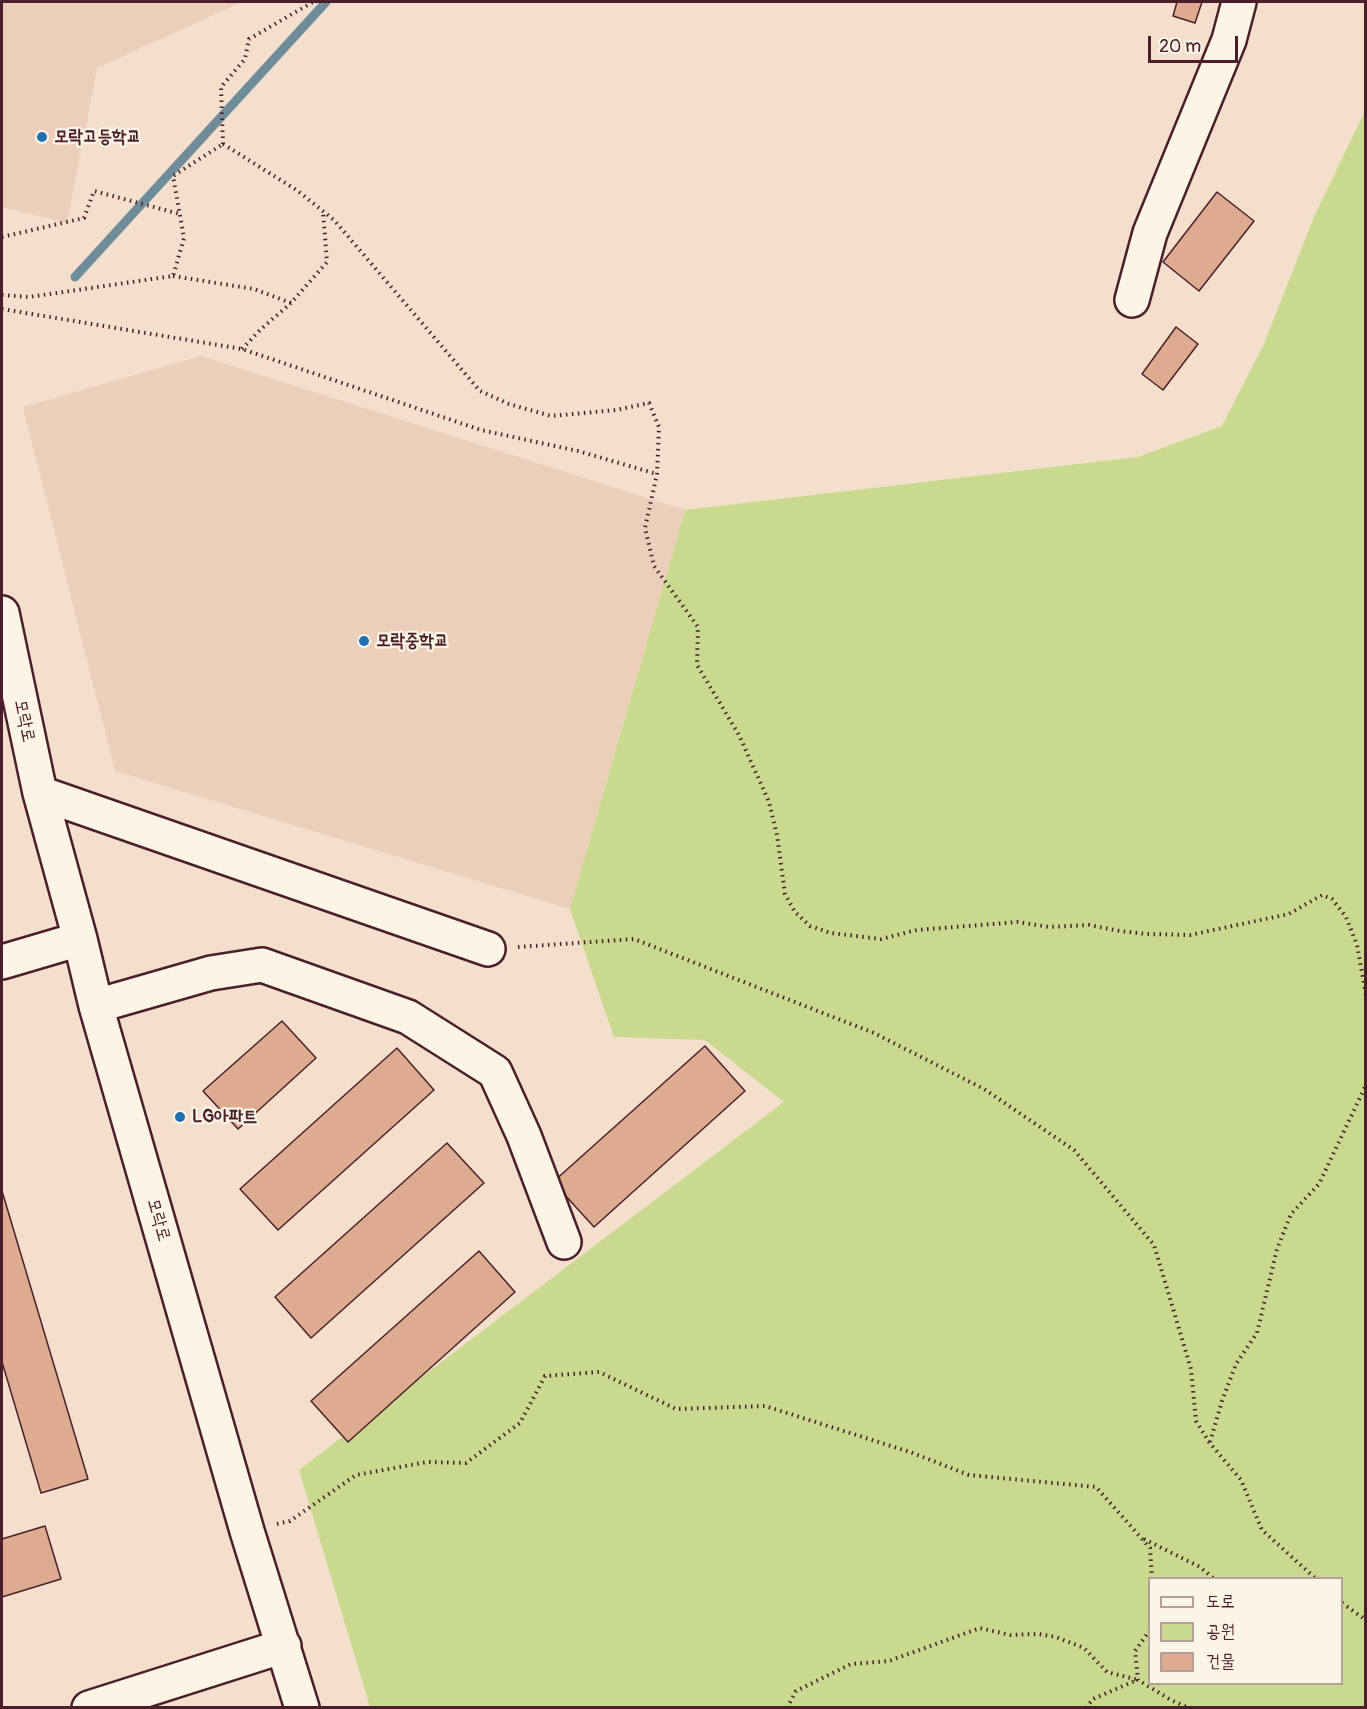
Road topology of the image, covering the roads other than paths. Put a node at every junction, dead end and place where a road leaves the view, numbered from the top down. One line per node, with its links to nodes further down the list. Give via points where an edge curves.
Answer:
1 (1239, 2): 2 (street, via 1229,40 1150,233)
2 (1132, 300)
3 (2, 613): 5 (street, 모락로)
4 (2, 691): 5 (street, 모락로)
5 (40, 793): 6 (street, 모락로); 7 (street)
6 (80, 939): 8 (street); 9 (street, 모락로)
7 (488, 949)
8 (2, 962)
9 (96, 1006): 10 (street, via 212,974 262,965 408,1017 495,1072); 11 (street, 모락로, via 247,1531)
10 (564, 1242)
11 (284, 1646): 12 (street); 13 (street, 모락로)
12 (89, 1707)
13 (302, 1707)

